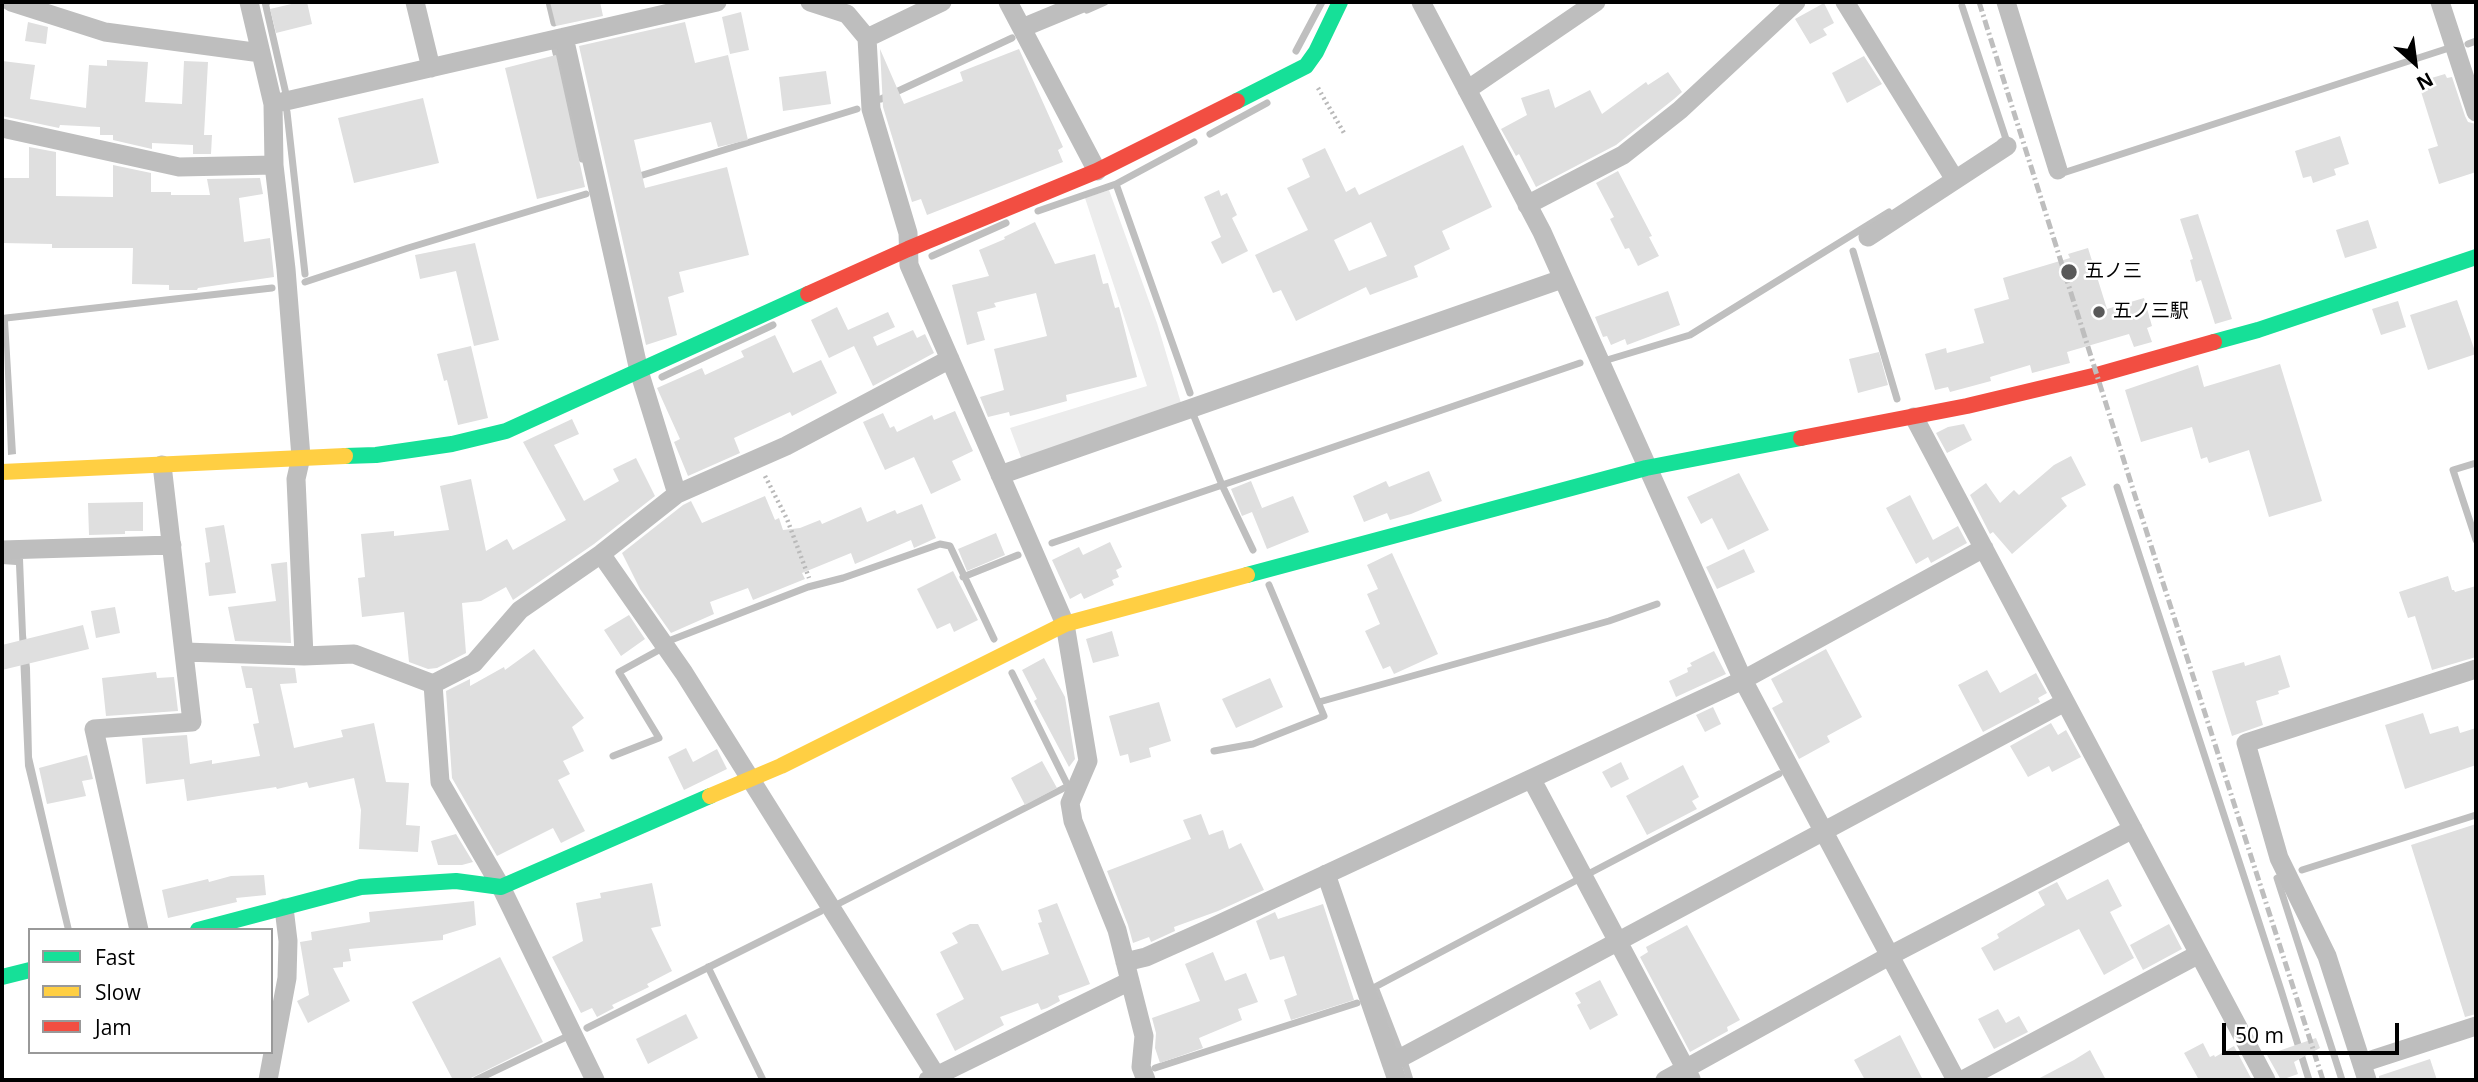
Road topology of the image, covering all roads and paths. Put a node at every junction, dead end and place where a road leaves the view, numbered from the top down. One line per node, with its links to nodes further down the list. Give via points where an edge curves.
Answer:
1 (11, 2): 20 (street, via 105,32)
2 (249, 2): 20 (street)
3 (415, 2): 22 (street)
4 (717, 2): 16 (street)
5 (810, 2): 19 (street, via 847,14)
6 (942, 2): 19 (street)
7 (1008, 2): 17 (street)
8 (1085, 2): 17 (street)
9 (1339, 2): 21 (street)
10 (1421, 2): 23 (street)
11 (1596, 2): 23 (street)
12 (1796, 2): 33 (street, via 1680,110 1623,155)
13 (1845, 2): 32 (street)
14 (2006, 2): 30 (street)
15 (2440, 2): 25 (street)
16 (696, 4): 18 (street)
17 (1022, 28): 31 (street)
18 (564, 37): 22 (street); 39 (street)
19 (867, 38): 35 (street, via 872,109 908,233)
20 (261, 52): 24 (street)
21 (1306, 66): 27 (path); 31 (street)
22 (430, 68): 24 (street)
23 (1467, 90): 33 (street)
24 (272, 104): 29 (street)
25 (2476, 112)
26 (2, 128): 29 (street, via 179,167)
27 (1343, 132)
28 (2007, 146): 32 (street)
29 (274, 165): 41 (street)
30 (2058, 170)
31 (1097, 171): 35 (street)
32 (1954, 178): 34 (street)
33 (1527, 205): 37 (street)
34 (1868, 237)
35 (908, 249): 38 (street, via 909,265); 39 (street)
36 (2476, 257): 40 (street, via 2220,341)
37 (1562, 279): 44 (street); 46 (street)
38 (950, 359): 42 (street); 46 (street)
39 (639, 371): 41 (street, via 506,432 376,455); 47 (street)
40 (1914, 417): 44 (street); 49 (street)
41 (301, 457): 43 (street); 55 (street, via 296,479)
42 (756, 459): 47 (street); 52 (path, via 787,519)
43 (162, 465): 45 (street); 48 (street)
44 (1646, 468): 53 (street); 57 (street)
45 (2, 472)
46 (1000, 475): 53 (street)
47 (677, 494): 51 (street)
48 (172, 545): 50 (street); 54 (street)
49 (1984, 548): 57 (street); 59 (street)
50 (2, 550)
51 (601, 554): 58 (street, via 520,610 474,663); 60 (street)
52 (809, 578)
53 (1065, 624): 60 (street); 73 (street, via 1088,761 1070,803 1073,821 1117,930)
54 (185, 652): 55 (street); 67 (street, via 192,722 94,729)
55 (304, 656): 58 (street, via 354,654)
56 (2476, 669): 79 (street, via 2246,743 2279,858 2327,956)
57 (1743, 680): 61 (street); 63 (street)
58 (433, 684): 65 (street, via 440,782)
59 (2065, 702): 62 (street); 63 (street)
60 (750, 779): 65 (street); 81 (street)
61 (1531, 780): 64 (street); 69 (street)
62 (2133, 830): 70 (street); 71 (street)
63 (1824, 831): 69 (street); 71 (street)
64 (1326, 874): 73 (street, via 1146,957); 78 (street)
65 (501, 887): 66 (street, via 456,881 361,887); 83 (street)
66 (284, 908): 68 (street); 76 (street, via 287,978)
67 (139, 928)
68 (206, 928)
69 (1618, 941): 78 (street); 80 (street)
70 (2199, 954): 87 (street); 88 (street)
71 (1891, 955): 80 (street); 86 (street)
72 (28, 970): 74 (street)
73 (1128, 971): 81 (street); 84 (street, via 1144,1036 1141,1067)
74 (2, 977)
75 (2476, 1026): 79 (street)
76 (273, 1053)
77 (273, 1054): 82 (street)
78 (1394, 1072)
79 (2364, 1072)
80 (1688, 1075): 85 (street)
81 (934, 1079)
82 (268, 1080)
83 (595, 1080)
84 (1146, 1080)
85 (1665, 1080)
86 (1956, 1080)
87 (1963, 1080)
88 (2266, 1080)

